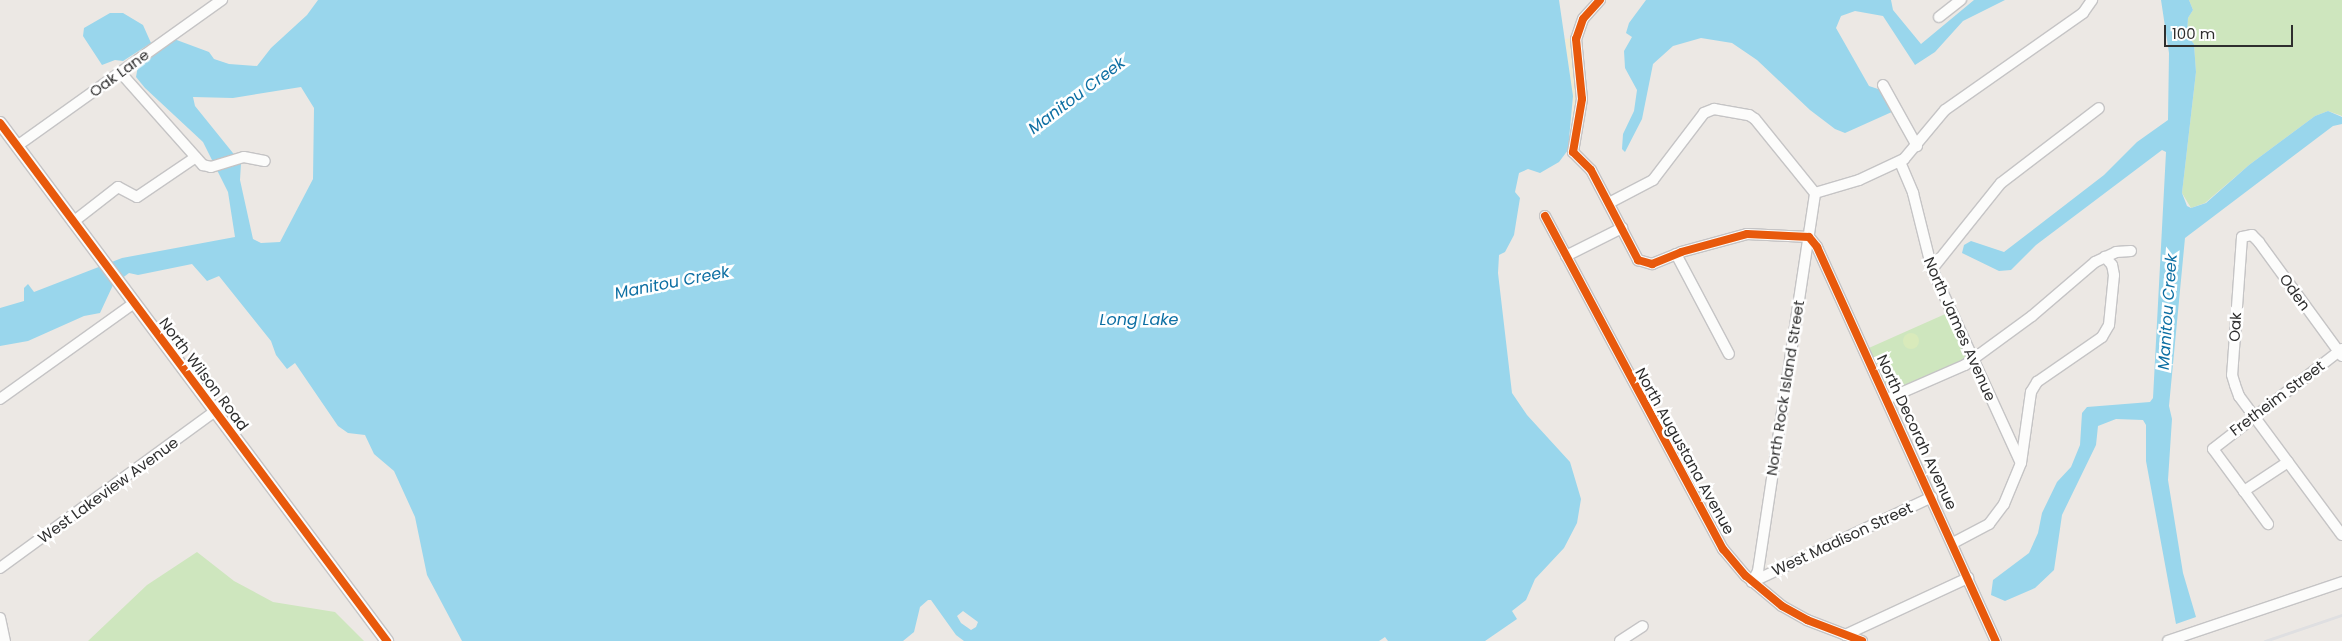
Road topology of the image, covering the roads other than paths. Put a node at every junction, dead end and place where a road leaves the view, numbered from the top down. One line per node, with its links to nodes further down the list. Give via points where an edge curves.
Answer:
1 (222, 0): 6 (street, Oak Lane)
2 (1600, 0): 16 (street, via 1583,19 1576,39 1582,99 1573,152 1590,170)
3 (1961, 0): 5 (street)
4 (2091, 2): 11 (street, via 2082,13 1945,110)
5 (1939, 17)
6 (120, 72): 10 (street, Oak Lane); 12 (street)
7 (1883, 85): 11 (street)
8 (2099, 108): 26 (street, via 2001,183)
9 (0, 123): 10 (street, North Wilson Road)
10 (17, 146): 18 (street, North Wilson Road)
11 (1917, 146): 14 (street)
12 (196, 157): 13 (street, via 211,167 234,159 252,157); 18 (street, via 137,197 118,187)
13 (265, 161)
14 (1900, 162): 15 (street); 26 (street, North James Avenue, via 1913,193)
15 (1816, 193): 16 (street, via 1755,119 1750,115 1714,109 1704,113 1652,180); 21 (street, North Rock Island Street)
16 (1609, 203): 19 (street)
17 (1545, 216): 24 (street, North Augustana Avenue)
18 (73, 222): 27 (street, North Wilson Road)
19 (1622, 228): 23 (street, via 1638,260 1644,264); 24 (street)
20 (2245, 235): 28 (street, Oden, via 2252,235 2259,242); 34 (street, Oak, via 2240,242 2232,375 2239,396)
21 (1809, 237): 23 (street, via 1748,234); 32 (street, North Decorah Avenue, via 1817,247); 44 (street, North Rock Island Street, via 1758,571)
22 (2131, 251): 25 (street, via 2119,251)
23 (1676, 254): 29 (street)
24 (1566, 256): 44 (street, North Augustana Avenue, via 1707,523 1723,549)
25 (2106, 257): 30 (street, via 2087,268 2032,316); 36 (street, via 2114,275 2109,325 2102,337 2037,382 2031,392)
26 (1932, 269): 30 (street, North James Avenue)
27 (131, 298): 31 (street); 33 (street, North Wilson Road)
28 (2341, 352): 34 (street, Fretheim Street)
29 (1729, 354)
30 (1974, 359): 32 (street); 36 (street, North James Avenue)
31 (0, 399)
32 (1887, 399): 38 (street, North Decorah Avenue)
33 (215, 411): 42 (street, West Lakeview Avenue); 50 (street, North Wilson Road)
34 (2254, 416): 35 (street, Oak); 37 (street, Fretheim Street, via 2213,449 2214,455)
35 (2288, 462): 37 (street); 40 (street, Oak)
36 (2021, 463): 41 (street, via 1997,517)
37 (2244, 491): 39 (street)
38 (1932, 497): 41 (street, North Decorah Avenue); 44 (street, West Madison Street)
39 (2268, 524)
40 (2342, 535)
41 (1953, 543): 43 (street, North Decorah Avenue)
42 (0, 568)
43 (1968, 578): 48 (street); 53 (street, North Decorah Avenue)
44 (1752, 582): 48 (street, North Augustana Avenue, via 1799,616)
45 (2342, 582): 54 (street)
46 (0, 618): 49 (street)
47 (1643, 626): 51 (street)
48 (1845, 635): 52 (street, North Augustana Avenue)
49 (5, 641)
50 (387, 641)
51 (1620, 641)
52 (1862, 641)
53 (1996, 641)
54 (2168, 641)

